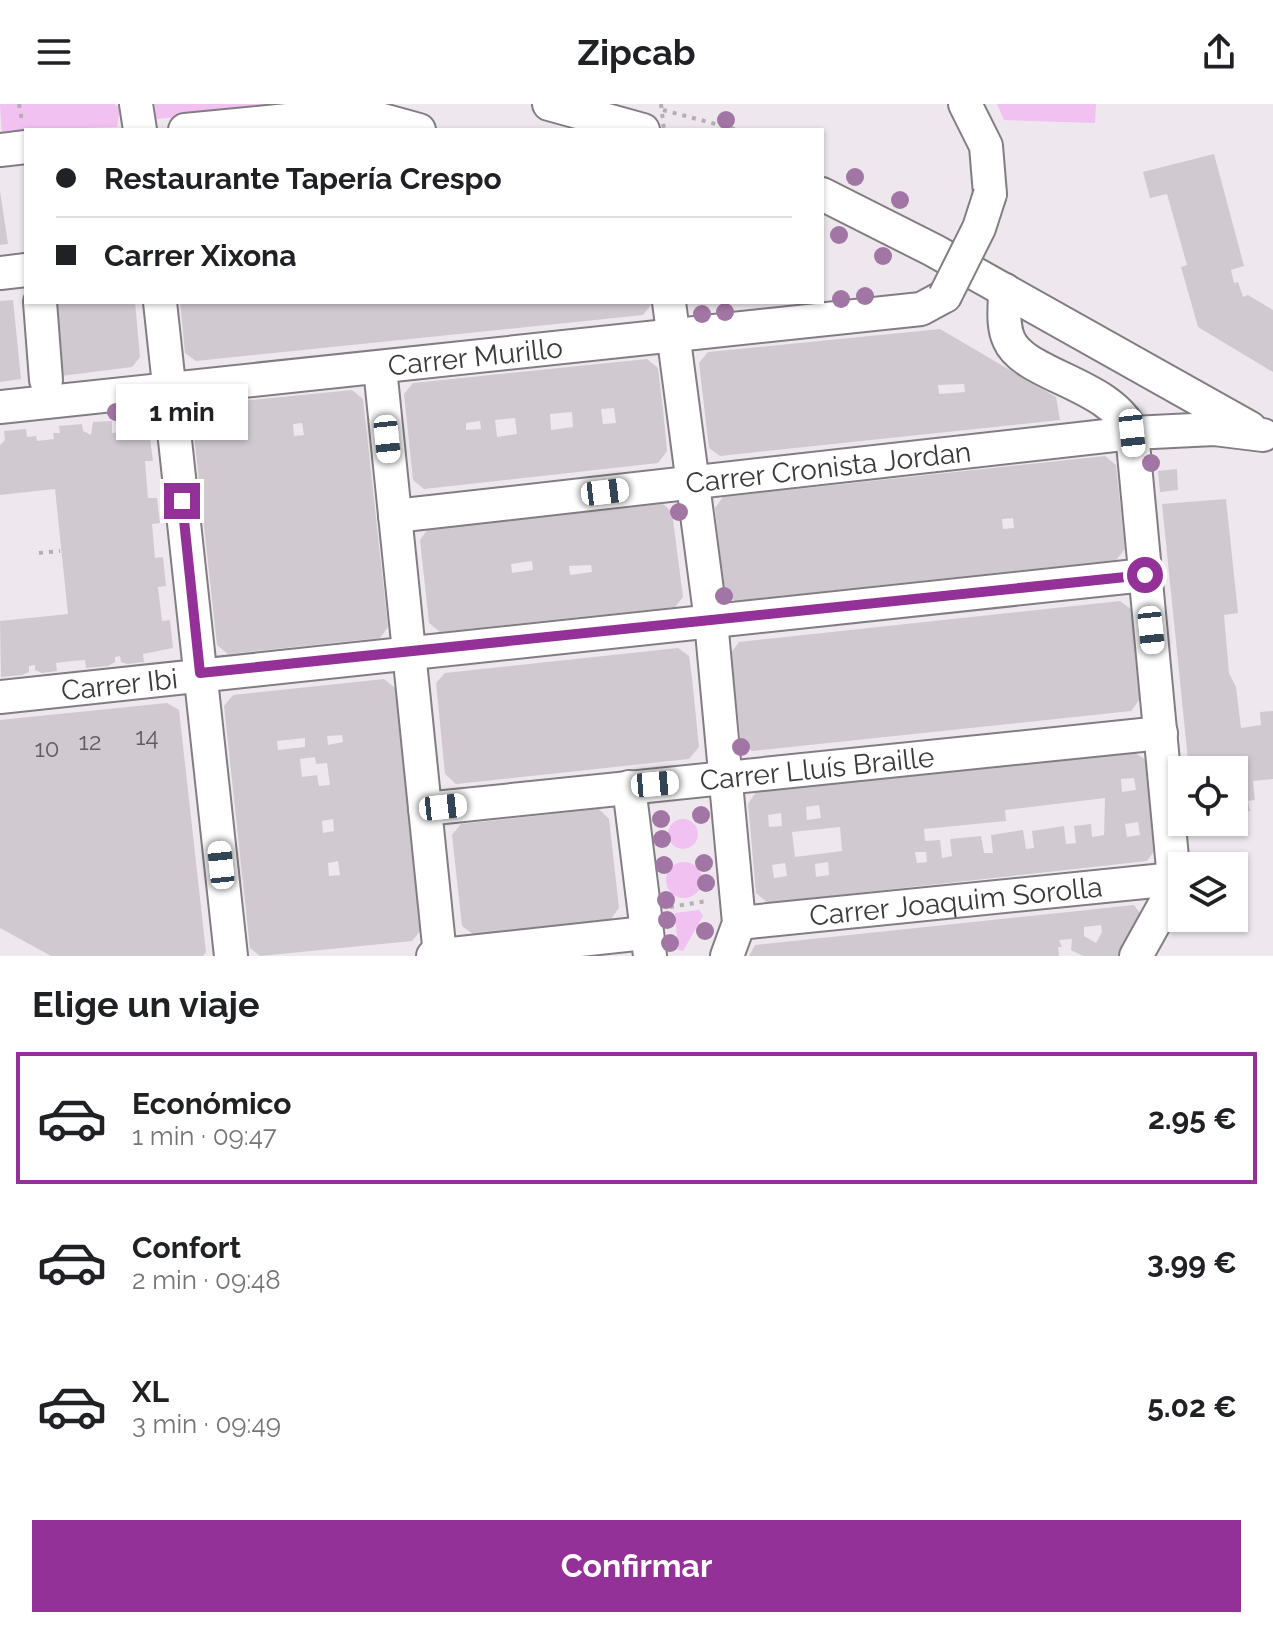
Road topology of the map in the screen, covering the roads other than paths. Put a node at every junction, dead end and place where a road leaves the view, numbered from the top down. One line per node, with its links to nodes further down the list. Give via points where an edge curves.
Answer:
1 (136, 104): 5 (street)
2 (549, 104): 4 (street)
3 (965, 104): 17 (street, Carrer Murillo, bridge, via 986,146 990,194 945,296 921,309)
4 (648, 118)
5 (140, 128)
6 (205, 128): 7 (street, via 338,115)
7 (412, 128)
8 (24, 147): 9 (street)
9 (0, 150)
10 (824, 195): 13 (street)
11 (24, 270): 12 (street)
12 (0, 273)
13 (1005, 290): 22 (street, via 1005,324 1016,352 1113,406); 23 (street)
14 (40, 304): 19 (street)
15 (160, 304): 20 (street)
16 (669, 304): 17 (street)
17 (673, 337): 18 (street, Carrer Murillo); 24 (street)
18 (380, 368): 20 (street, Carrer Murillo); 25 (street)
19 (46, 380)
20 (170, 390): 21 (street, Carrer Murillo); 29 (street)
21 (0, 407)
22 (1132, 433): 23 (street, Carrer Cronista Jordan, via 1214,429); 24 (street, Carrer Cronista Jordan); 26 (street)
23 (1268, 439)
24 (692, 483): 25 (street, Carrer Cronista Jordan); 27 (street)
25 (395, 516): 28 (street)
26 (1145, 575): 27 (street, Carrer Ibi); 31 (street)
27 (711, 621): 28 (street, Carrer Ibi); 32 (street)
28 (409, 652): 29 (street, Carrer Ibi); 34 (street)
29 (200, 673): 30 (street, Carrer Ibi); 41 (street)
30 (0, 697)
31 (1161, 733): 32 (street, Carrer Lluís Braille); 35 (street)
32 (726, 778): 33 (street, Carrer Lluís Braille); 38 (street)
33 (629, 787): 34 (street, Carrer Lluís Braille); 39 (street)
34 (425, 809): 40 (street)
35 (1172, 852)
36 (1168, 880): 38 (street, Carrer Joaquim Sorolla)
37 (1168, 898): 44 (street)
38 (739, 923): 43 (street)
39 (648, 945): 40 (street)
40 (440, 955): 42 (street)
41 (231, 956)
42 (433, 956)
43 (727, 956)
44 (1136, 956)

